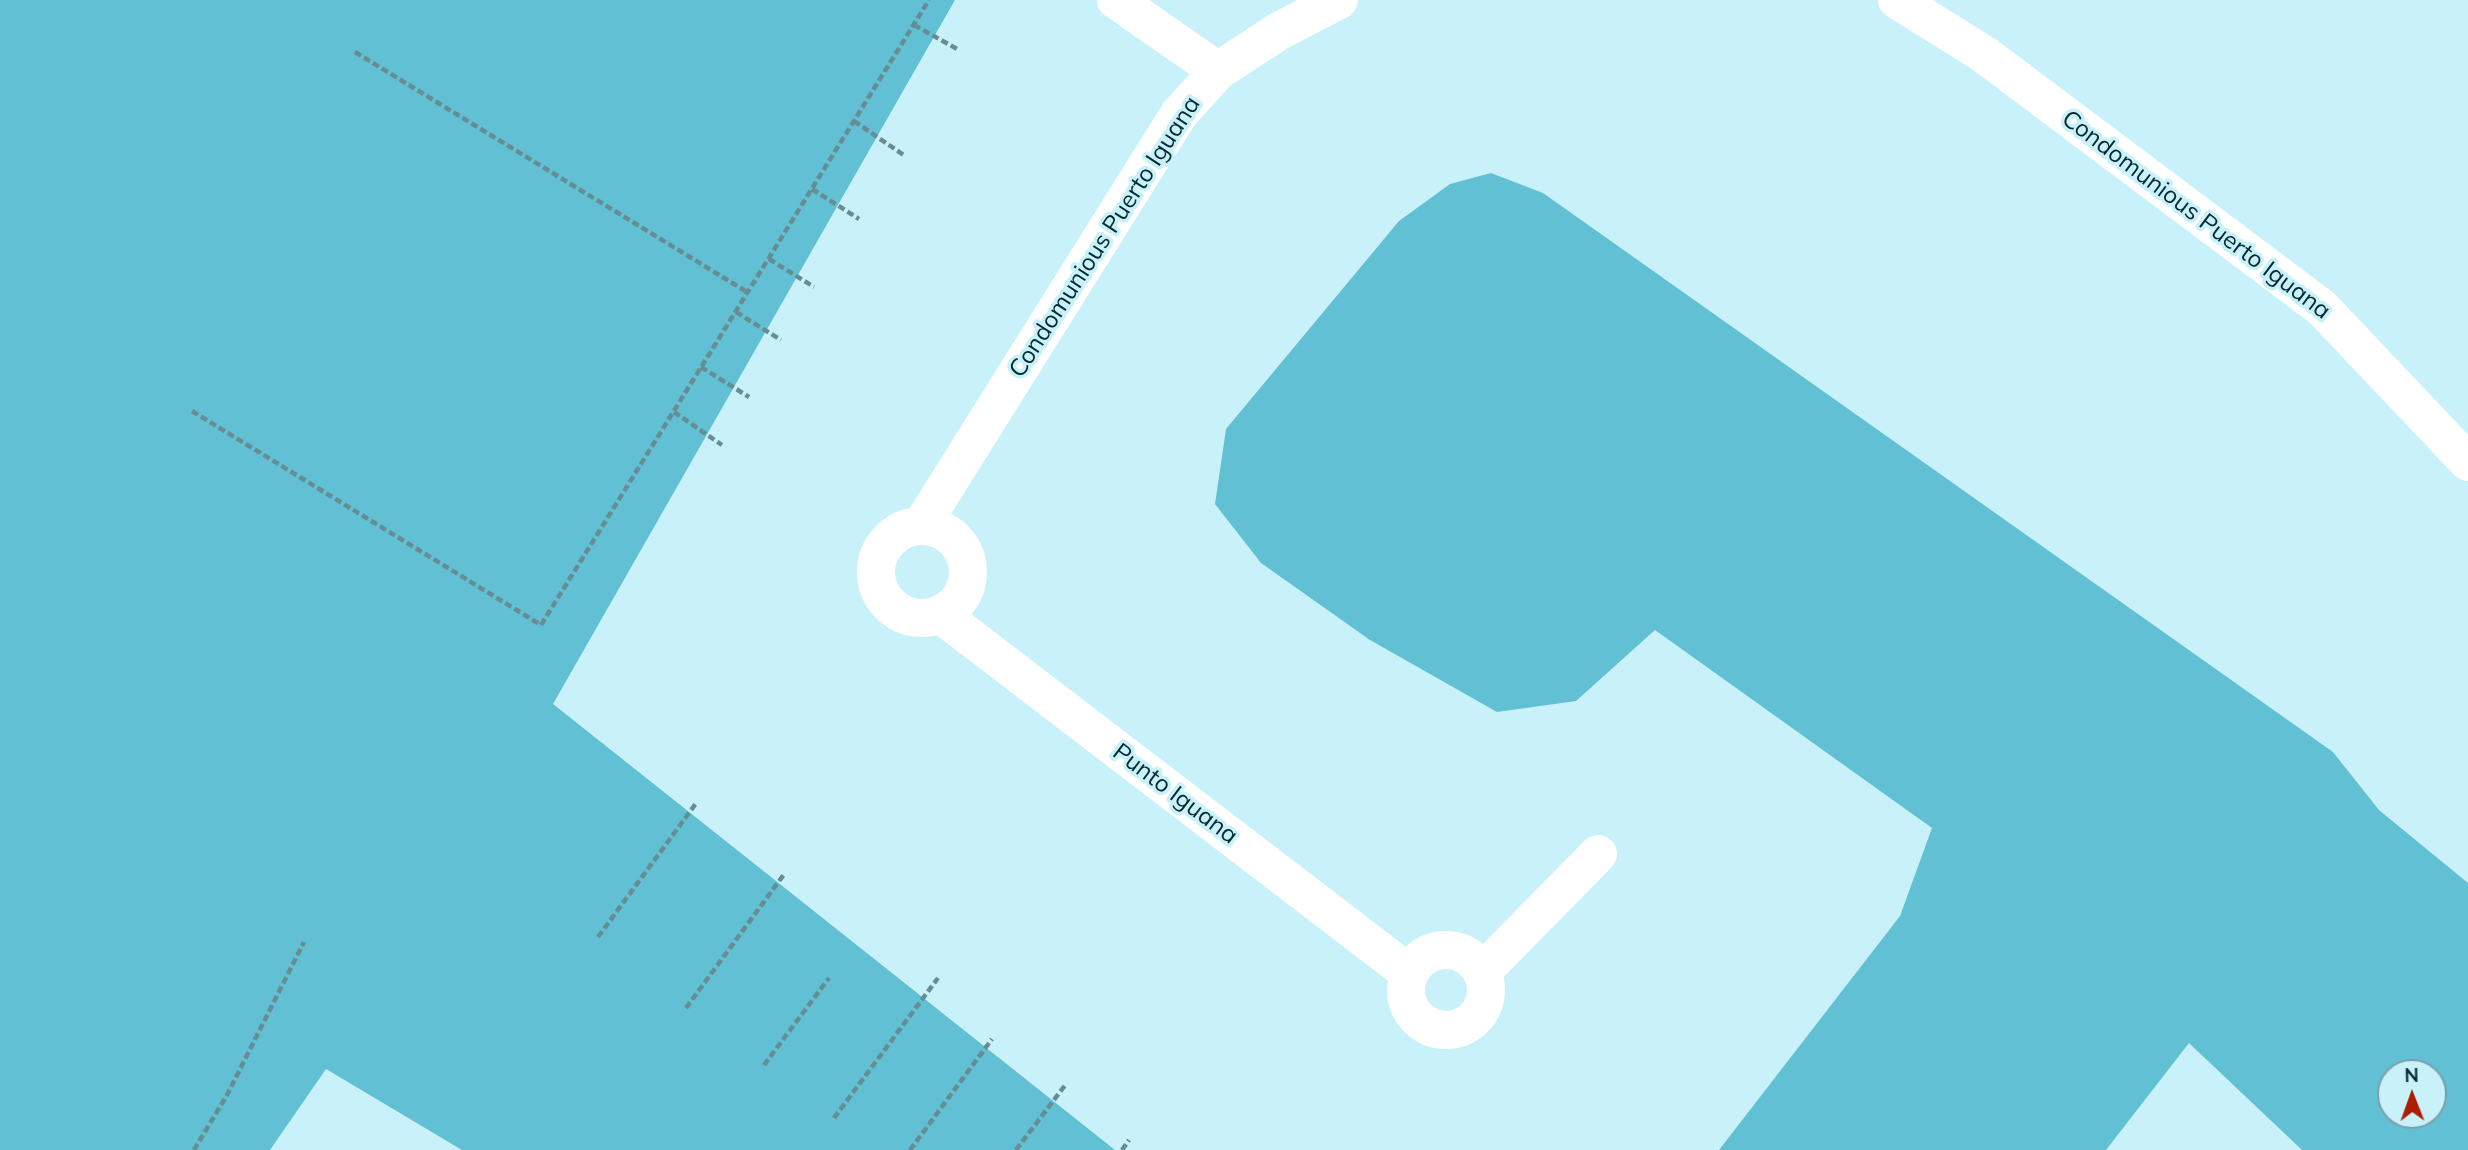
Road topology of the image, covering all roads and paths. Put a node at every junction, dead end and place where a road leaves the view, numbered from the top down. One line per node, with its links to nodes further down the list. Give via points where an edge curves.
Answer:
1 (918, 0): 5 (path)
2 (1116, 0): 9 (street)
3 (1339, 0): 9 (street, Condomunious Puerto Iguana, via 1279,31)
4 (1897, 0): 24 (street, Condomunious Puerto Iguana, via 1986,55 2322,308)
5 (928, 2): 6 (path)
6 (914, 25): 7 (path); 10 (path)
7 (959, 50)
8 (355, 52): 16 (path)
9 (1218, 71): 25 (street, Condomunious Puerto Iguana, via 1179,114)
10 (854, 121): 11 (path); 12 (path)
11 (905, 156)
12 (812, 189): 13 (path); 14 (path)
13 (859, 219)
14 (769, 259): 15 (path); 16 (path)
15 (814, 288)
16 (747, 292): 17 (path)
17 (736, 312): 18 (path); 19 (path)
18 (781, 340)
19 (701, 367): 20 (path); 22 (path)
20 (749, 397)
21 (192, 411): 22 (path, via 541,625)
22 (674, 412): 23 (path)
23 (722, 445)
24 (2468, 462)
25 (921, 526): 26 (street, via 951,536 968,564 962,595); 26 (street, via 904,529 881,550 876,581 894,609 925,618)
26 (940, 614): 33 (street, Punto Iguana)
27 (697, 802): 30 (path)
28 (1598, 854): 32 (street)
29 (785, 873): 36 (path)
30 (598, 937)
31 (304, 942): 42 (path)
32 (1482, 972): 33 (street, via 1468,957 1442,950 1428,954); 33 (street, via 1486,992 1480,1012 1450,1030 1429,1026 1413,1013 1407,1000)
33 (1409, 973)
34 (830, 978): 38 (path)
35 (938, 978): 40 (path)
36 (686, 1008)
37 (992, 1039): 43 (path)
38 (764, 1065)
39 (1066, 1084): 44 (path)
40 (834, 1118)
41 (1129, 1140): 45 (path)
42 (194, 1150)
43 (910, 1150)
44 (1016, 1150)
45 (1122, 1150)

